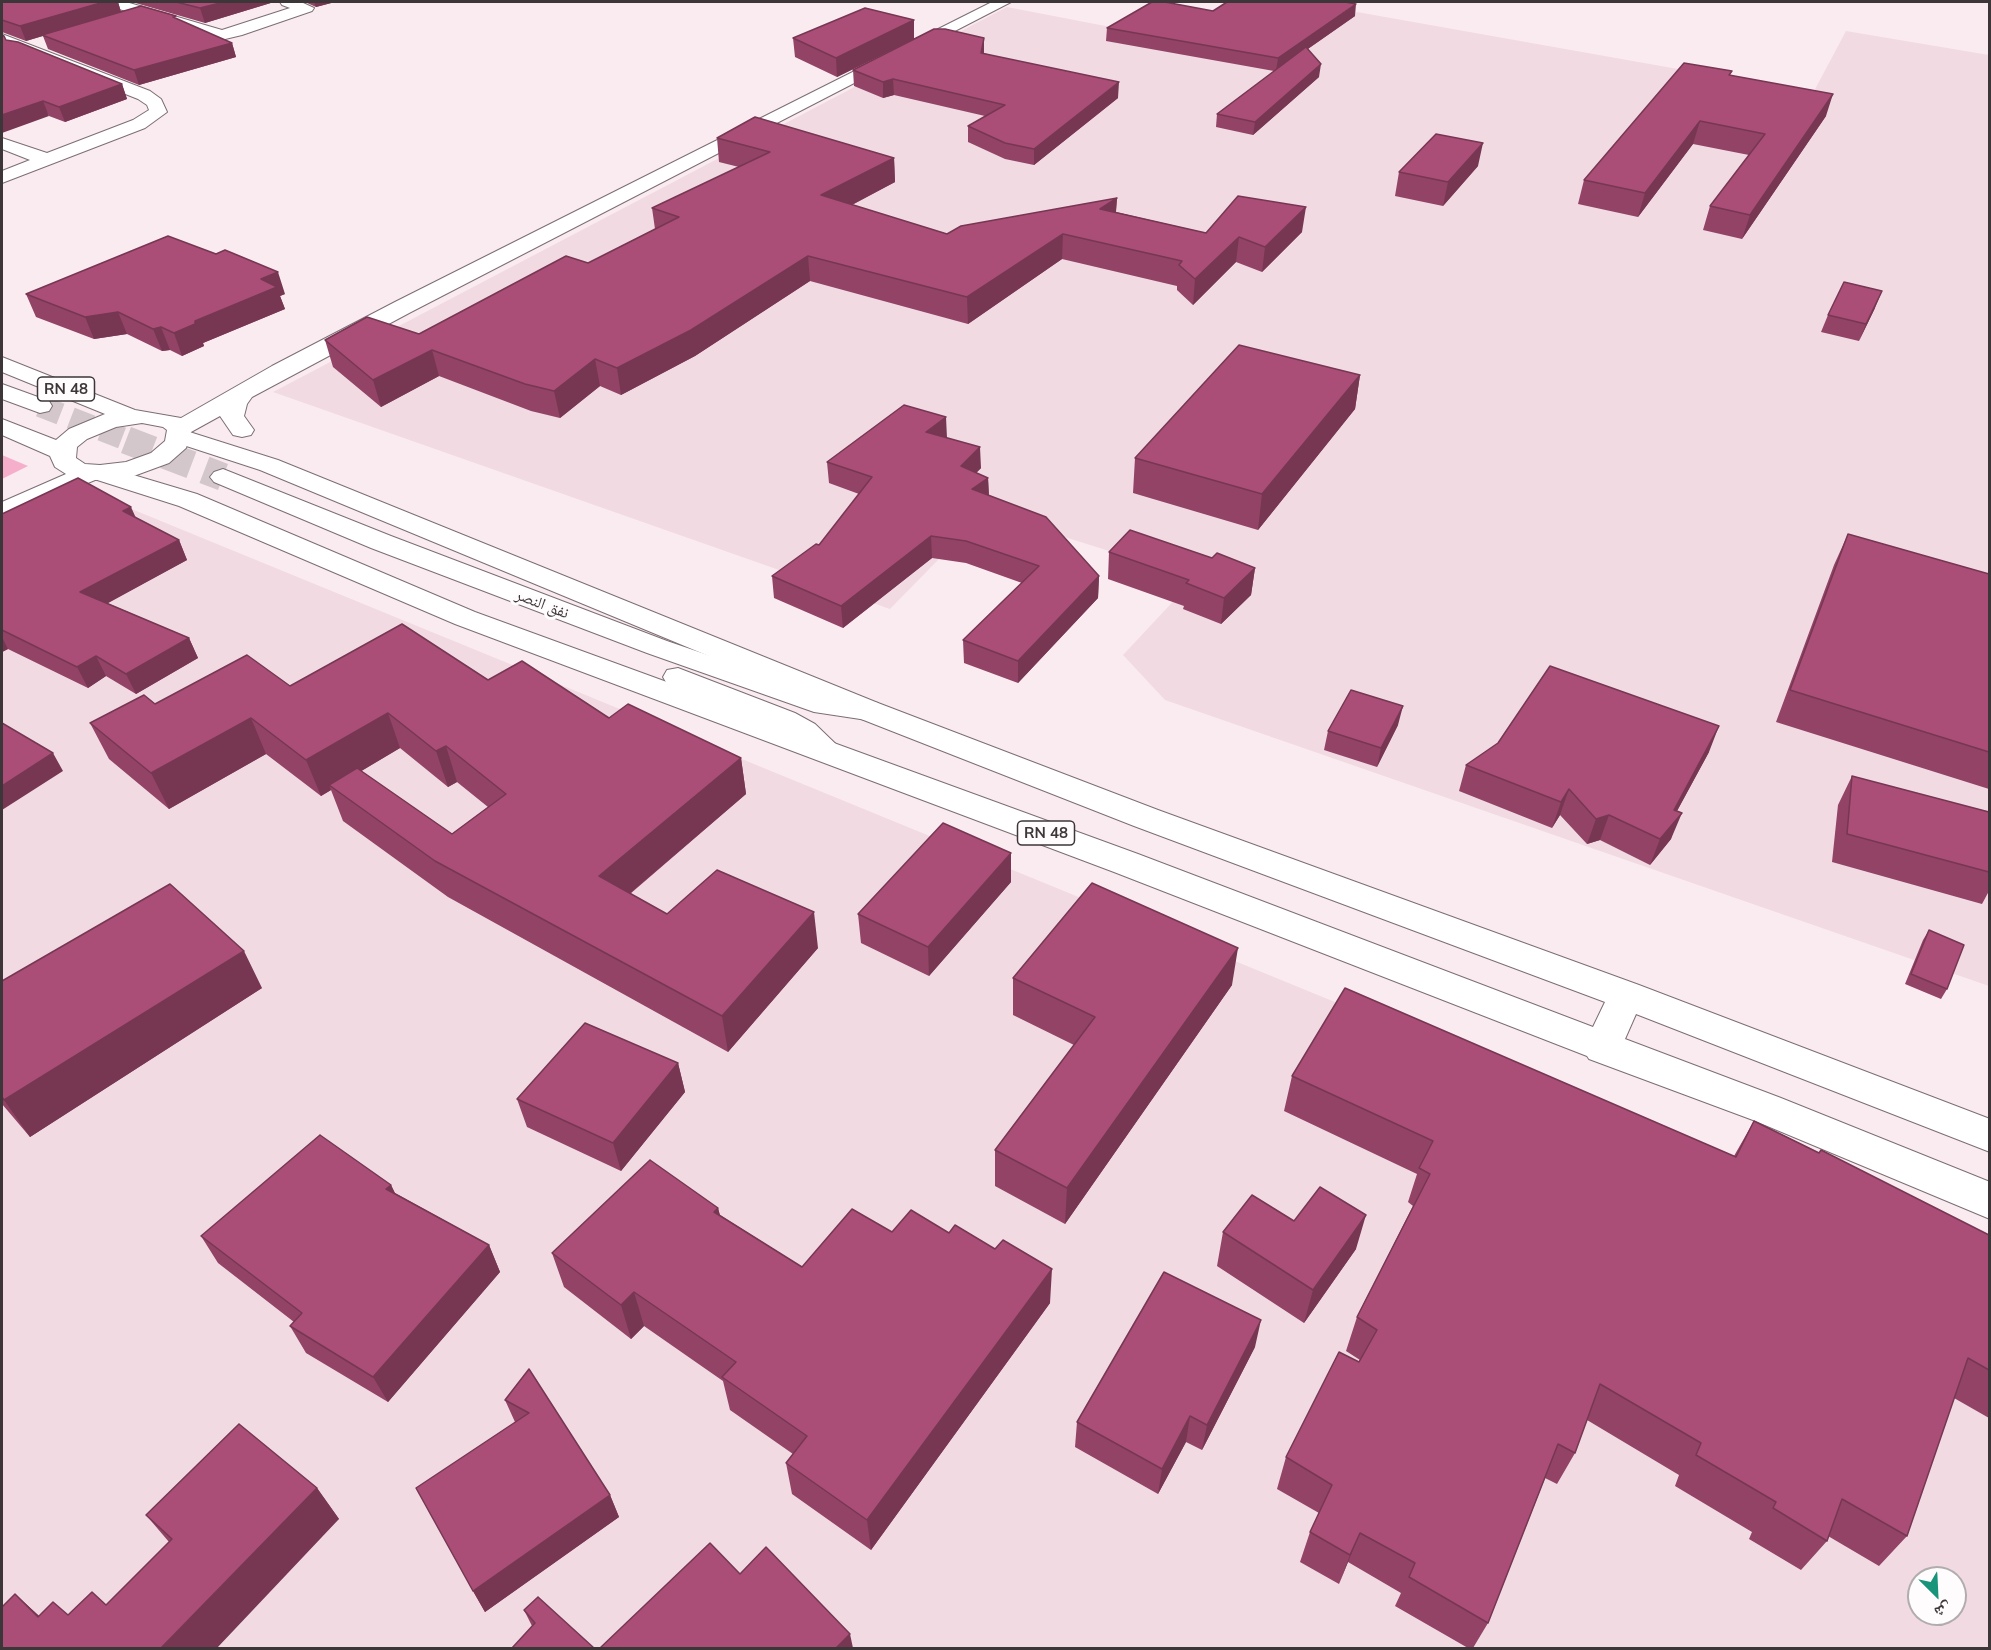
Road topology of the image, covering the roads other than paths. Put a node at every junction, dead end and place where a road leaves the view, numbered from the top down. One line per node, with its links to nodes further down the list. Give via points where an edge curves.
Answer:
1 (111, 2): 5 (main road)
2 (287, 2): 5 (main road, via 306,8 221,35)
3 (1003, 2): 14 (main road)
4 (174, 4): 5 (main road)
5 (147, 12): 6 (main road)
6 (114, 22)
7 (2, 39): 9 (main road)
8 (48, 41): 9 (main road)
9 (26, 48): 10 (main road); 12 (main road, via 144,95 155,103 158,112 139,124)
10 (2, 55)
11 (2, 143): 12 (main road)
12 (45, 159): 13 (main road)
13 (2, 177)
14 (403, 307): 17 (main road, via 280,371); 19 (main road, via 212,393)
15 (2, 364): 19 (main road, RN 48)
16 (2, 391): 18 (main road, via 32,410)
17 (241, 396): 21 (main road, via 232,416); 22 (main road)
18 (2, 405)
19 (142, 416): 22 (main road, via 171,421); 23 (main road, via 111,420 86,430 67,443)
20 (2, 426): 23 (main road)
21 (242, 430)
22 (180, 433): 24 (main road, via 170,451 147,464); 27 (main road, via 269,465)
23 (62, 454): 24 (main road, via 70,467); 25 (main road)
24 (95, 473): 26 (main road); 28 (main road, RN 48, via 188,500 465,618)
25 (2, 492)
26 (2, 511)
27 (867, 711): 28 (main road, نفق النصر, via 814,702 214,482 784,720 804,731); 29 (main road)
28 (828, 753): 30 (main road, RN 48)
29 (1146, 818): 30 (main road); 31 (main road)
30 (1126, 863): 32 (main road, RN 48)
31 (1626, 995): 32 (main road); 33 (main road)
32 (1602, 1048): 34 (main road, RN 48, via 1767,1109)
33 (1989, 1136)
34 (1989, 1201)

